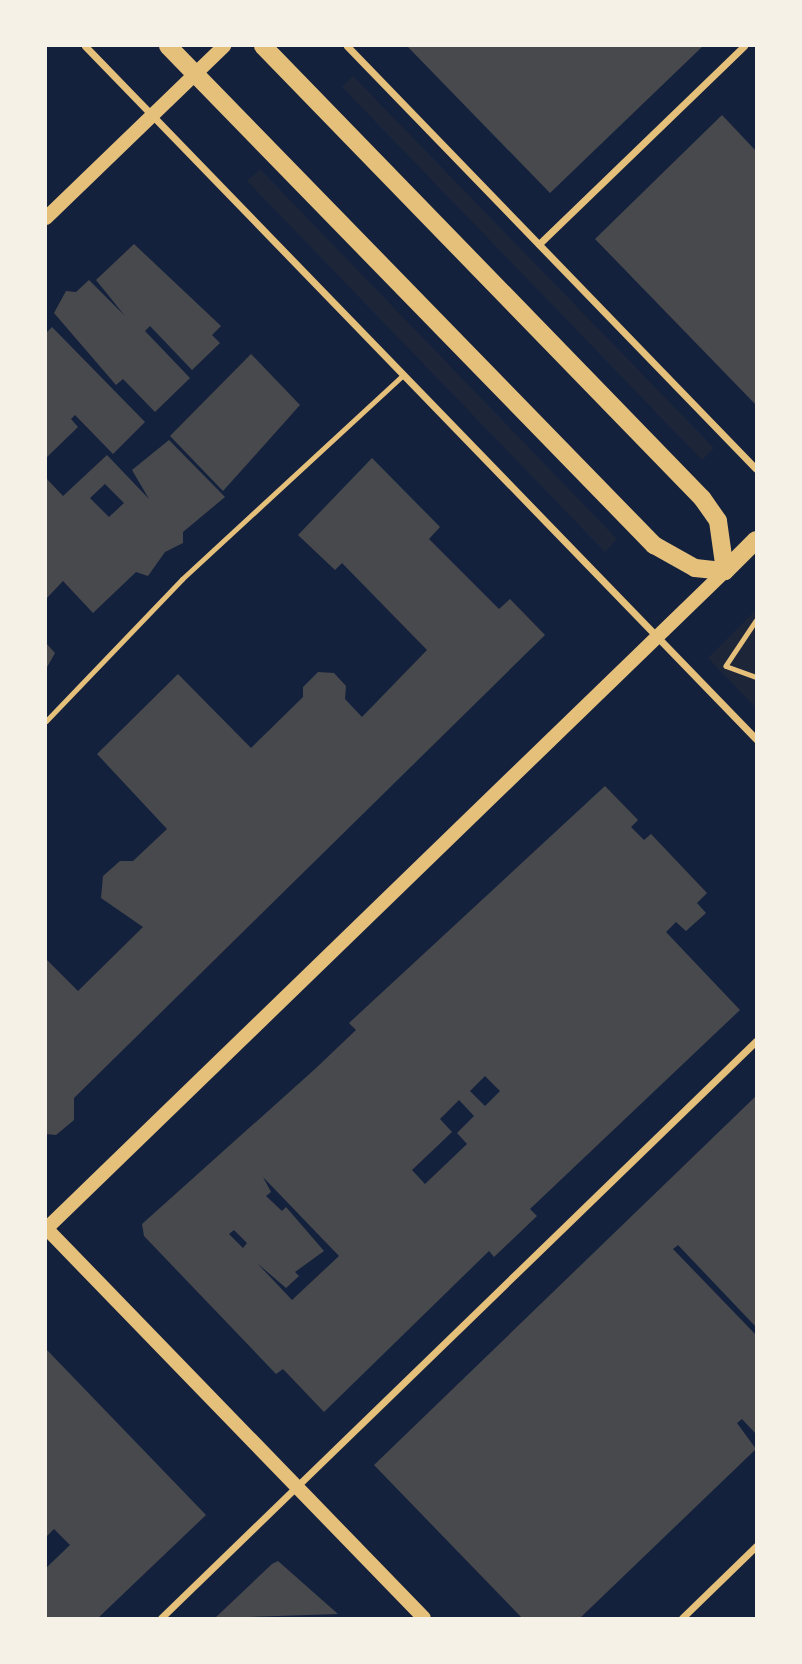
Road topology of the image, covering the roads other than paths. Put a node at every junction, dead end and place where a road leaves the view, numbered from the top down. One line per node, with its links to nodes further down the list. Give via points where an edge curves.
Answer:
1 (85, 46): 8 (street)
2 (168, 46): 7 (main road)
3 (224, 46): 7 (main road)
4 (263, 46): 14 (main road, via 702,498 718,520)
5 (347, 46): 10 (street)
6 (744, 46): 10 (street)
7 (195, 74): 8 (main road); 14 (main road, via 654,545 695,568)
8 (152, 115): 9 (main road); 11 (street)
9 (46, 218)
10 (539, 244): 12 (street)
11 (403, 375): 15 (street); 16 (lane, via 182,579)
12 (757, 469)
13 (757, 540): 14 (main road)
14 (725, 571): 15 (main road)
15 (656, 636): 17 (street); 19 (main road)
16 (46, 721)
17 (757, 739)
18 (757, 1041): 20 (street)
19 (46, 1228): 20 (main road)
20 (296, 1487): 22 (street); 23 (main road)
21 (757, 1546): 24 (street)
22 (161, 1619)
23 (424, 1619)
24 (682, 1619)

